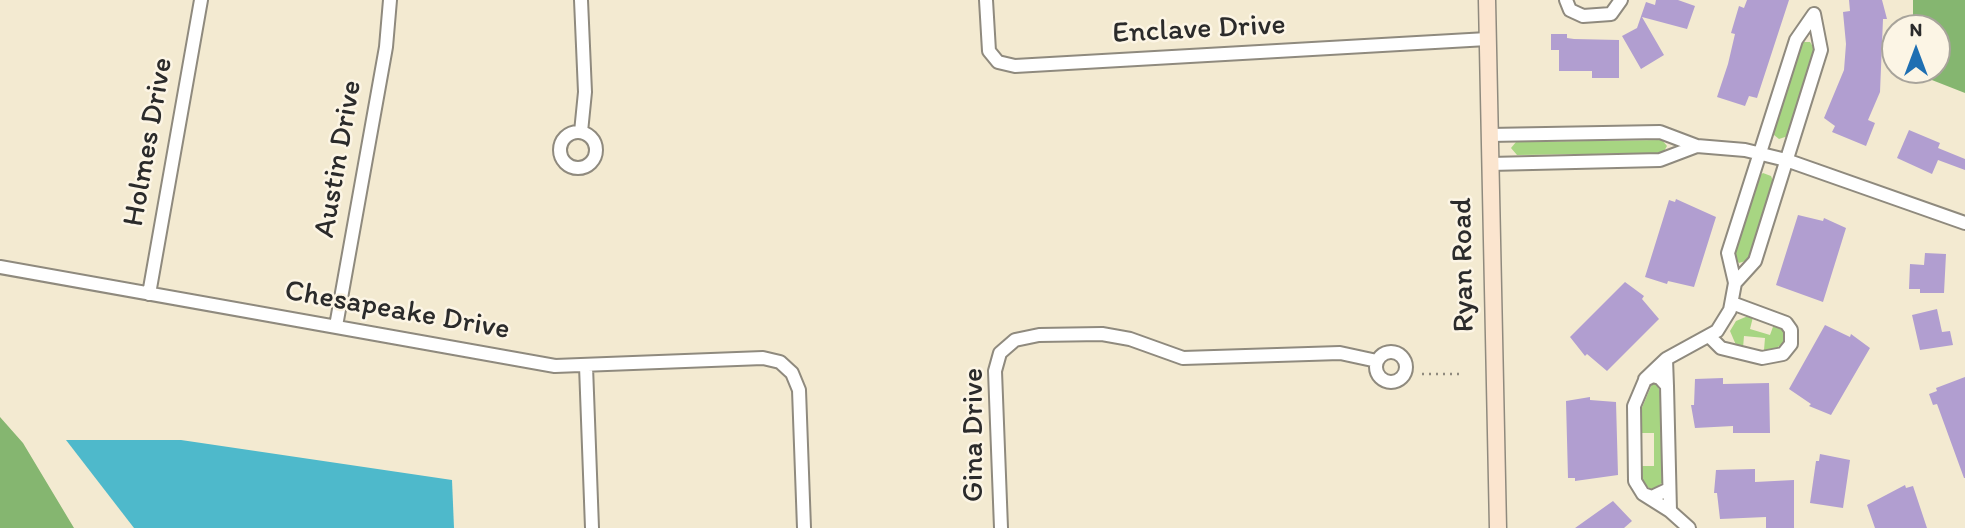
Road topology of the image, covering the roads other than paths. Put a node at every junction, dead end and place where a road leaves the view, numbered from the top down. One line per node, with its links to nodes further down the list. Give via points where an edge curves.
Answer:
1 (201, 0): 20 (street, Holmes Drive)
2 (390, 0): 22 (street, Austin Drive, via 386,47)
3 (581, 0): 11 (street, via 585,92)
4 (986, 0): 10 (street, Enclave Drive, via 989,51 998,62 1033,66)
5 (1487, 0): 10 (main road, Ryan Road)
6 (1566, 0): 7 (street, via 1570,10 1583,16 1611,14)
7 (1621, 0)
8 (1815, 0): 9 (street)
9 (1814, 14): 14 (street, via 1796,40); 15 (street, via 1821,50)
10 (1487, 39): 12 (main road, Ryan Road)
11 (581, 132)
12 (1489, 135): 13 (street, via 1660,132); 16 (main road, Ryan Road)
13 (1696, 146): 14 (street); 16 (street, via 1660,160)
14 (1760, 153): 15 (street); 19 (street, via 1728,253)
15 (1786, 160): 17 (street); 19 (street, via 1755,261)
16 (1490, 164): 35 (main road, Ryan Road)
17 (1965, 223)
18 (0, 267): 20 (street, Chesapeake Drive)
19 (1735, 283): 21 (street)
20 (149, 294): 22 (street, Chesapeake Drive)
21 (1732, 303): 23 (street, via 1721,326); 23 (street, via 1786,323 1791,344 1783,354 1762,358 1729,351)
22 (336, 326): 26 (street, Chesapeake Drive, via 540,364)
23 (1709, 336): 24 (street)
24 (1666, 359): 27 (street); 28 (street)
25 (1377, 360): 34 (street, Gina Drive, via 1340,353 1183,358 1102,334 1026,337 1007,345 995,371)
26 (586, 366): 32 (street); 33 (street, Chesapeake Drive, via 763,358 786,367 799,390)
27 (1645, 380): 28 (street, via 1657,376); 30 (street, via 1634,407 1635,481)
28 (1667, 386): 29 (street)
29 (1669, 489): 30 (street, via 1659,496); 31 (street)
30 (1643, 494): 31 (street)
31 (1670, 511): 36 (street)
32 (592, 528)
33 (804, 528)
34 (1000, 528)
35 (1498, 528)
36 (1689, 528)

